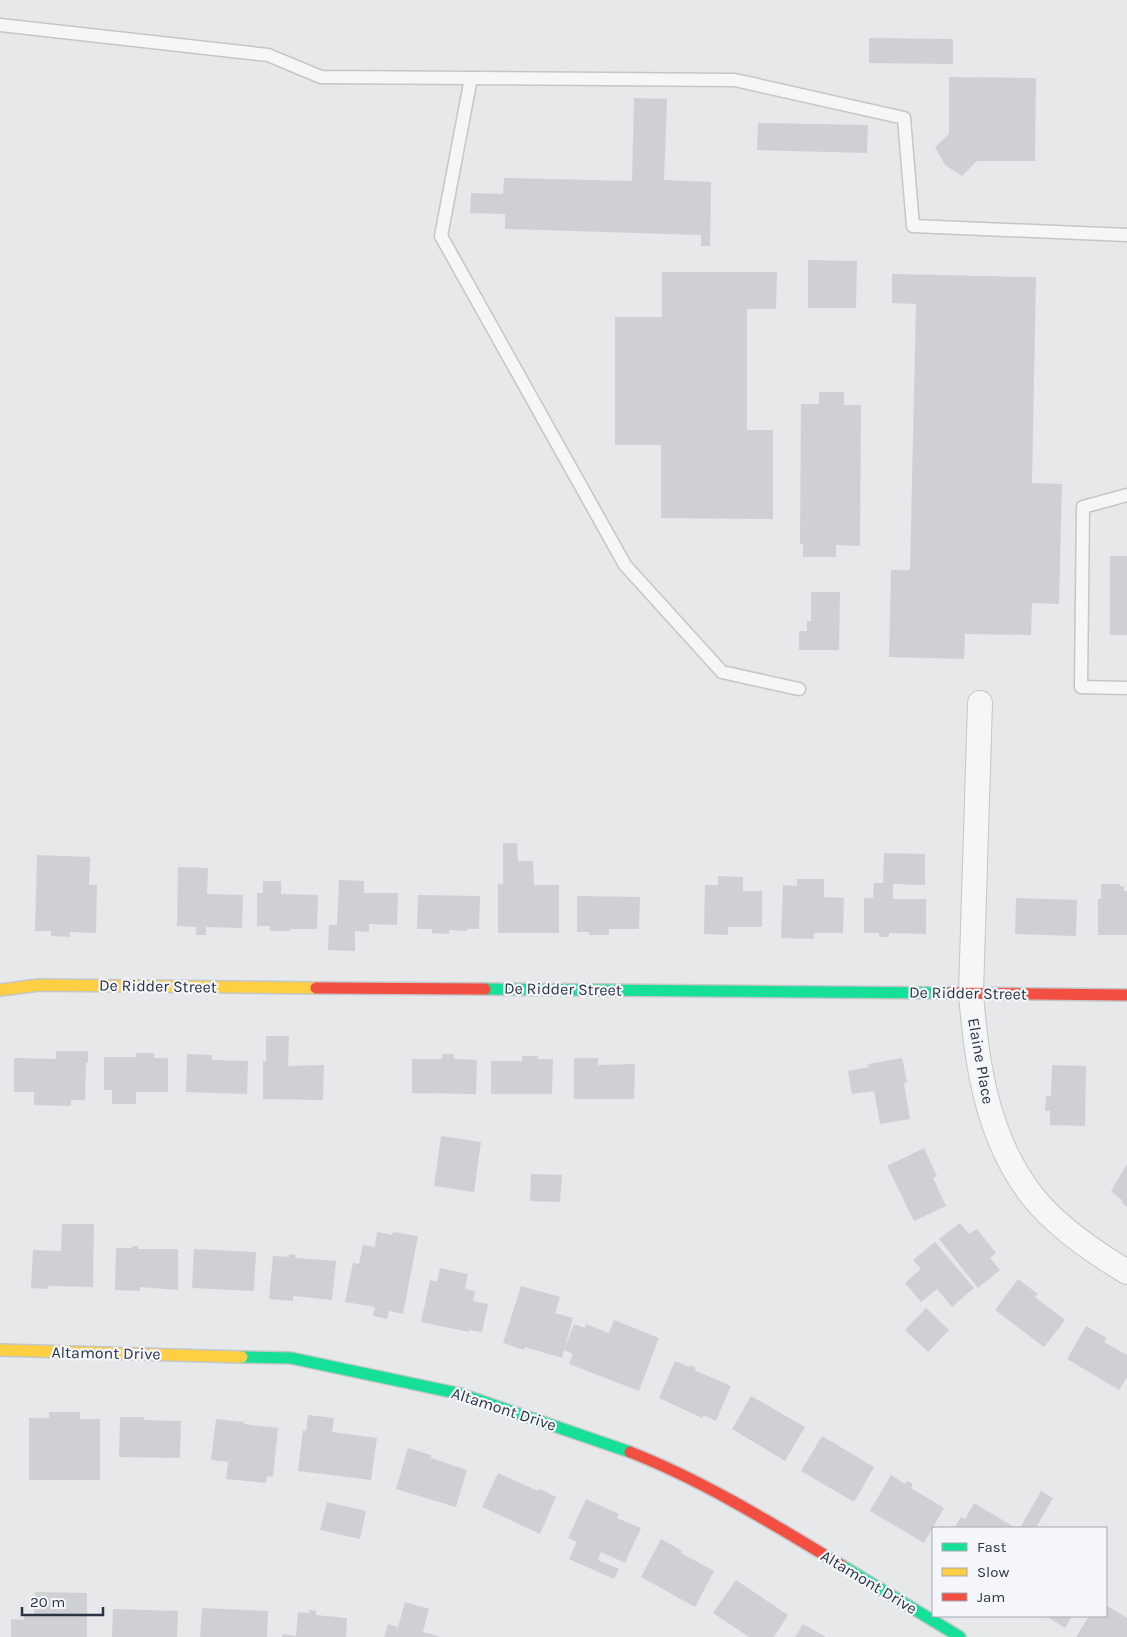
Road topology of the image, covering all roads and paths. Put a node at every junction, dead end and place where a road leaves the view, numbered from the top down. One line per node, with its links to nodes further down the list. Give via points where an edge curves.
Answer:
1 (0, 25): 2 (lane, via 268,55 321,78)
2 (471, 78): 3 (lane, via 735,80 904,118 913,226); 6 (lane, via 441,236 625,565 722,672)
3 (1127, 235)
4 (1127, 495): 5 (lane, via 1083,507 1081,686)
5 (1127, 688)
6 (799, 689)
7 (980, 703): 9 (street, Elaine Place)
8 (0, 990): 9 (street, De Ridder Street, via 39,985)
9 (971, 993): 10 (street, De Ridder Street); 11 (street, Elaine Place, via 985,1098 1002,1146 1025,1187 1053,1218)
10 (1127, 995)
11 (1127, 1272)
12 (0, 1350): 13 (street, Altamont Drive, via 291,1358 460,1394 658,1463 766,1520)
13 (960, 1637)

